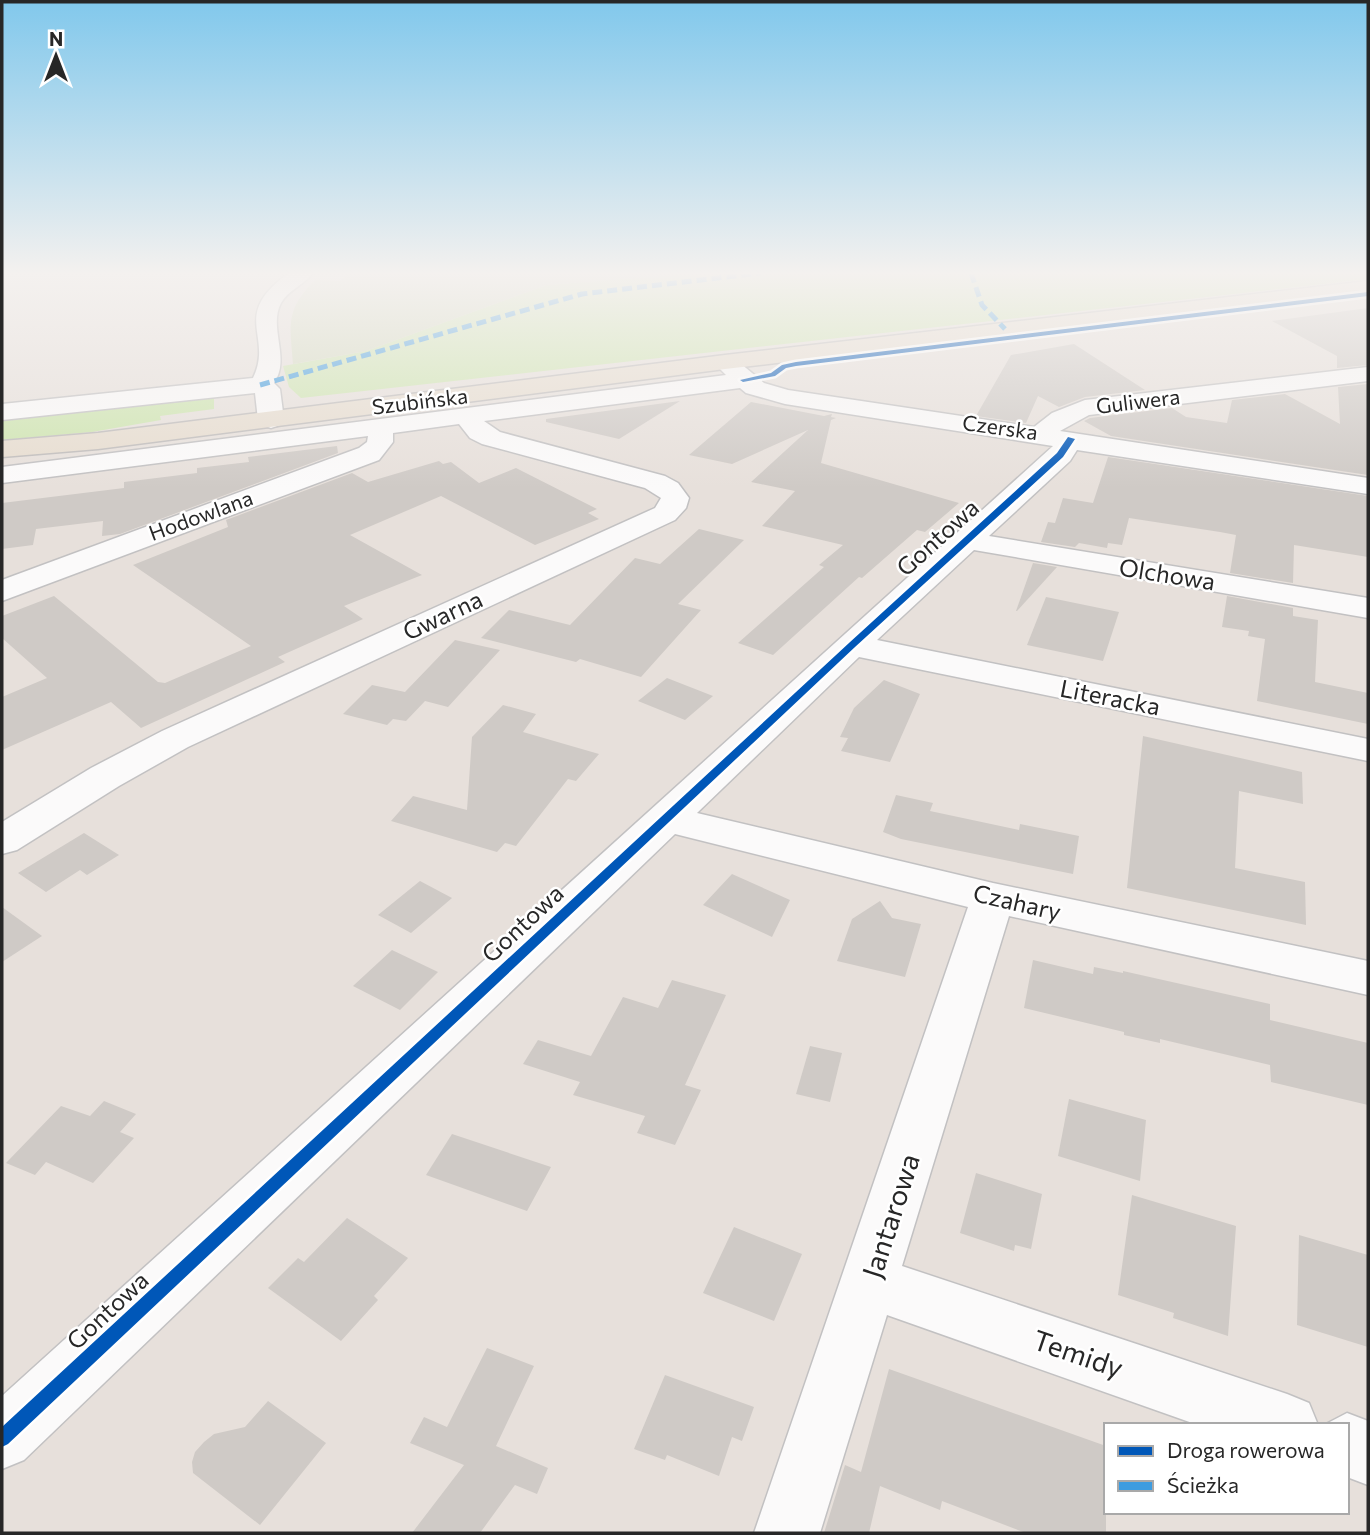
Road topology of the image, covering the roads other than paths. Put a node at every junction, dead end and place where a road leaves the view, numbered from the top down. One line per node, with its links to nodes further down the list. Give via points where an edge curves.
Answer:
1 (268, 345): 5 (street, via 268,376)
2 (933, 345): 3 (main road, Szubińska)
3 (734, 371): 7 (street, Szubińska); 8 (main road, Szubińska); 10 (street, Czerska, via 755,388 785,397)
4 (1368, 374): 10 (street, Guliwera, via 1085,408 1051,423)
5 (260, 385): 6 (street); 8 (street, via 268,389)
6 (2, 412)
7 (465, 414): 9 (street, Szubińska); 22 (street, Gwarna, via 479,432 491,438 654,482 675,498 672,508 175,739)
8 (271, 420): 11 (main road, Szubińska)
9 (378, 427): 14 (street, Szubińska); 17 (street, Hodowlana, via 380,445 369,454)
10 (1056, 437): 15 (street, Czerska); 16 (street, Gontowa, via 1060,455)
11 (98, 441): 12 (main road, Szubińska); 13 (main road, Szubińska)
12 (2, 449)
13 (2, 456)
14 (2, 475)
15 (1368, 486)
16 (967, 539): 18 (street, Olchowa); 19 (street, Gontowa)
17 (2, 591)
18 (1368, 608)
19 (852, 645): 20 (street, Literacka); 21 (street, Gontowa)
20 (1368, 750)
21 (668, 819): 23 (street, Czahary); 27 (street, Gontowa)
22 (2, 839)
23 (993, 898): 24 (street, Czahary); 25 (street, Jantarowa)
24 (1368, 978)
25 (869, 1282): 26 (street, Temidy); 30 (street, Jantarowa)
26 (1281, 1423)
27 (2, 1438)
28 (1349, 1447): 29 (street)
29 (1368, 1453)
30 (787, 1533)

